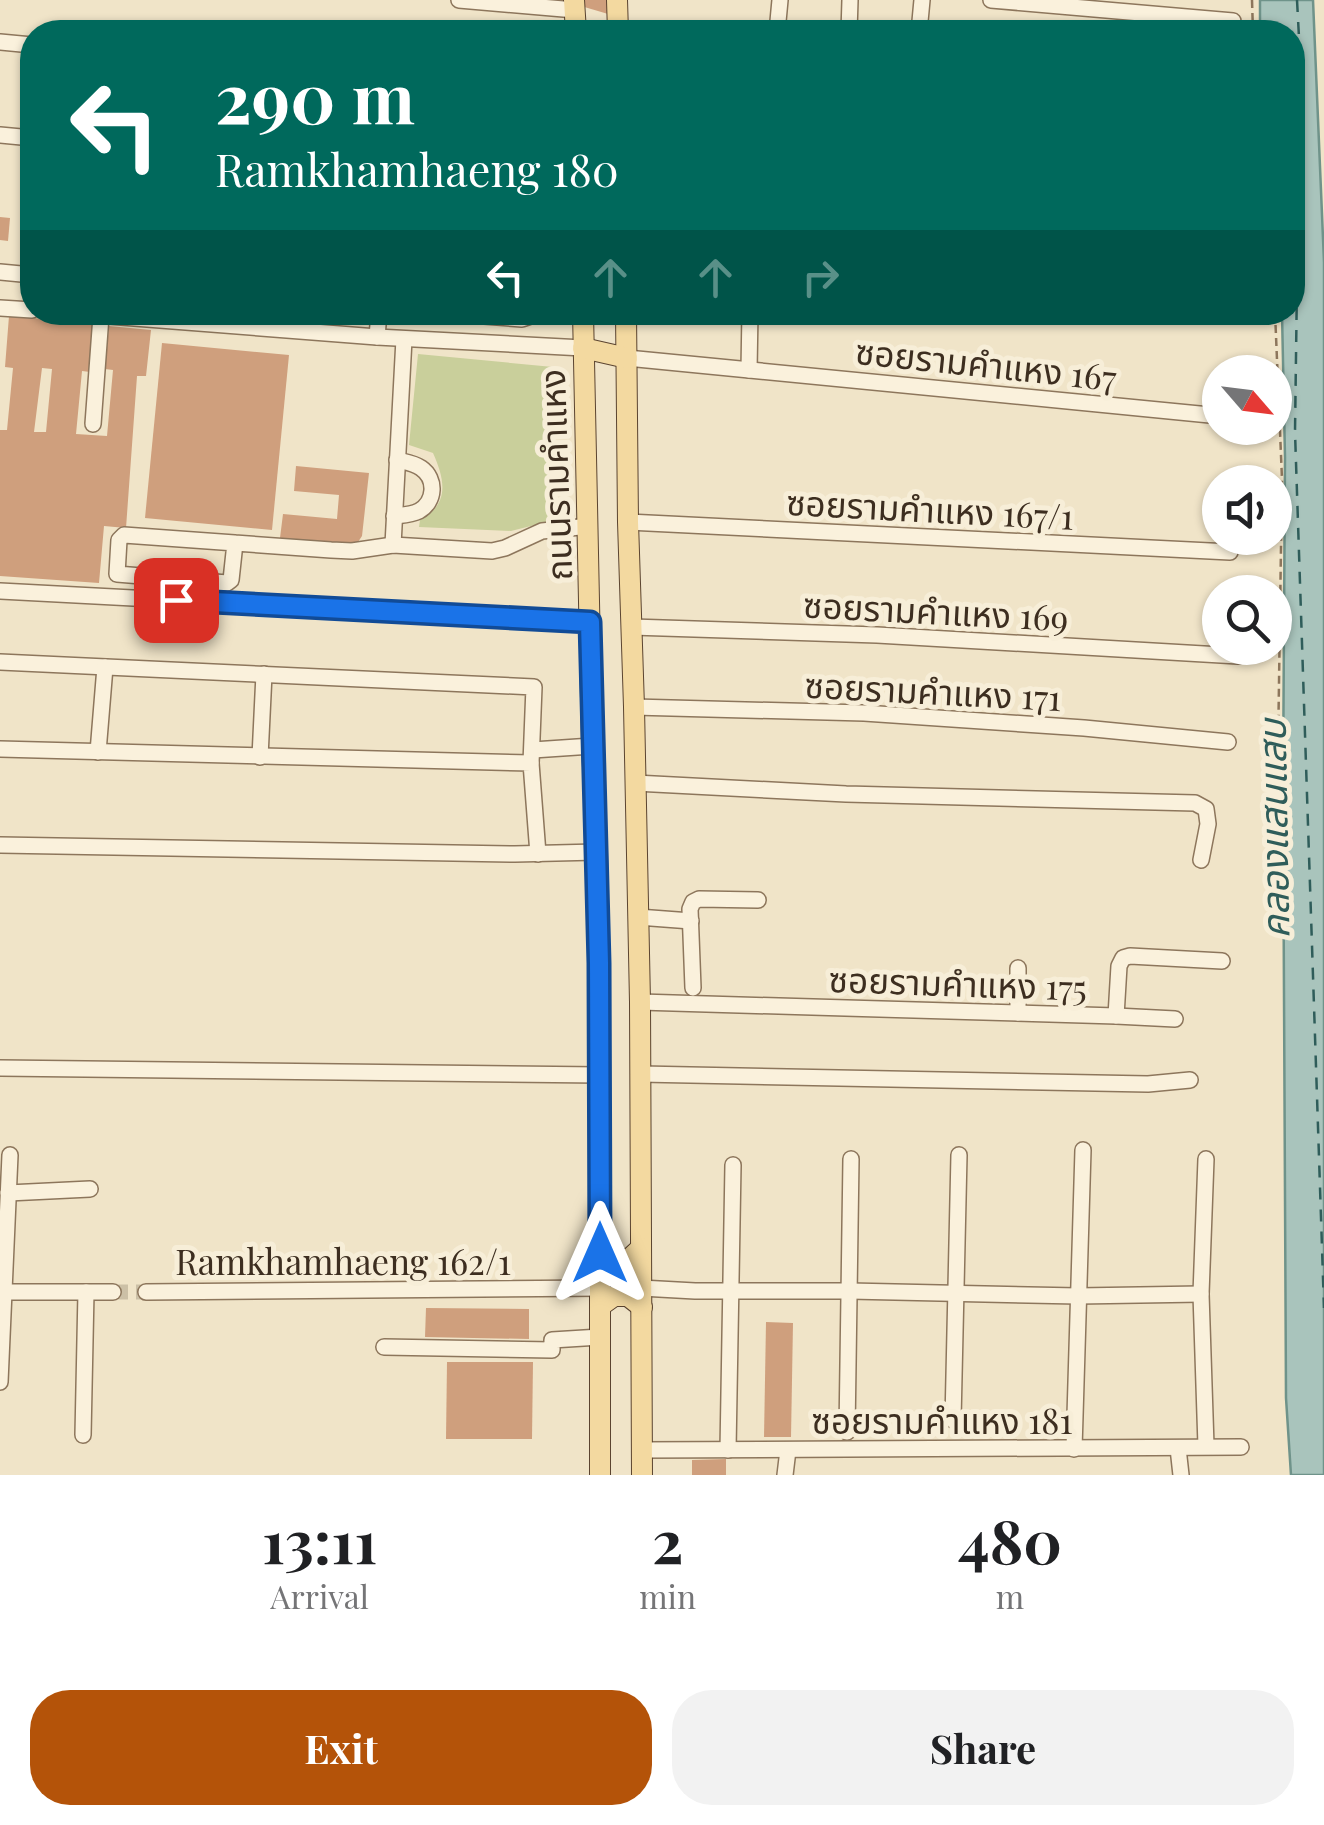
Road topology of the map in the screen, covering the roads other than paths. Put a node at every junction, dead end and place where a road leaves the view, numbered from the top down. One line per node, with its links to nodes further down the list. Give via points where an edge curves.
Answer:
1 (459, 0): 3 (street)
2 (991, 0): 4 (street)
3 (574, 5)
4 (1145, 20)
5 (0, 308): 12 (street)
6 (100, 325): 19 (street)
7 (219, 325): 13 (street)
8 (377, 325): 13 (street)
9 (583, 325): 15 (main road, ถนนรามคำแหง)
10 (626, 325): 16 (main road, ถนนรามคำแหง)
11 (750, 325): 17 (street)
12 (0, 327)
13 (376, 337): 14 (street)
14 (404, 339): 15 (street); 20 (street)
15 (583, 348): 16 (main road); 23 (main road, ถนนรามคำแหง)
16 (627, 358): 17 (street, ซอยรามคำแหง 167); 22 (main road, ถนนรามคำแหง)
17 (749, 370): 18 (street, ซอยรามคำแหง 167)
18 (1202, 414)
19 (93, 424)
20 (397, 460): 21 (street); 21 (street, via 422,468 432,490 420,510)
21 (394, 516): 25 (street)
22 (628, 522): 26 (street, ซอยรามคำแหง 167/1); 29 (main road, ถนนรามคำแหง)
23 (589, 526): 25 (street, via 542,531 492,551); 28 (main road, ถนนรามคำแหง)
24 (235, 543): 24 (street, via 124,536 118,574 226,583); 25 (street, via 352,552)
25 (393, 545)
26 (1202, 551)
27 (0, 591): 28 (street)
28 (590, 622): 36 (main road, ถนนรามคำแหง)
29 (632, 627): 30 (street, ซอยรามคำแหง 169); 34 (main road, ถนนรามคำแหง)
30 (1202, 654)
31 (0, 662): 32 (street)
32 (105, 667): 33 (street); 38 (street)
33 (264, 674): 39 (street); 40 (street, via 534,686)
34 (634, 707): 35 (street, ซอยรามคำแหง 171, via 864,713); 41 (main road, ถนนรามคำแหง)
35 (1228, 742)
36 (592, 746): 40 (street); 43 (main road, ถนนรามคำแหง)
37 (0, 749): 38 (street)
38 (98, 752): 39 (street)
39 (260, 757): 40 (street)
40 (532, 757): 44 (street)
41 (635, 783): 45 (street, via 1196,803 1206,809 1208,824); 47 (main road, ถนนรามคำแหง)
42 (0, 845): 44 (street)
43 (597, 852): 44 (street); 57 (main road, ถนนรามคำแหง)
44 (538, 854)
45 (1201, 860)
46 (758, 900): 48 (street, via 699,900 690,909)
47 (638, 918): 48 (street); 52 (main road, ถนนรามคำแหง)
48 (691, 921): 51 (street)
49 (1222, 961): 54 (street, ซอยรามคำแหง 175, via 1123,958)
50 (1018, 968): 53 (street)
51 (693, 988)
52 (640, 1002): 53 (street, ซอยรามคำแหง 175); 58 (main road, ถนนรามคำแหง)
53 (1018, 1014): 54 (street, ซอยรามคำแหง 175)
54 (1116, 1016): 55 (street)
55 (1175, 1019)
56 (0, 1068): 57 (street)
57 (600, 1074): 69 (main road, ถนนรามคำแหง)
58 (641, 1074): 59 (street); 68 (main road, ถนนรามคำแหง)
59 (1190, 1080)
60 (1083, 1150): 78 (street)
61 (10, 1155): 67 (street)
62 (959, 1155): 76 (street)
63 (851, 1159): 71 (street)
64 (1206, 1159): 77 (street)
65 (734, 1165): 70 (street)
66 (90, 1189): 67 (street)
67 (8, 1193): 72 (street)
68 (641, 1248): 69 (main road, via 626,1261); 80 (main road, ถนนรามคำแหง)
69 (600, 1253): 79 (main road, ถนนรามคำแหง)
70 (732, 1291): 71 (street); 80 (street); 92 (street)
71 (850, 1291): 76 (street); 85 (street)
72 (2, 1292): 73 (street); 83 (street)
73 (86, 1292): 74 (street); 86 (street)
74 (113, 1292)
75 (146, 1292): 79 (street, Ramkhamhaeng 162/1)
76 (954, 1293): 78 (street); 84 (street)
77 (1201, 1294): 78 (street); 87 (street)
78 (1078, 1296): 90 (street)
79 (600, 1297): 80 (main road); 81 (main road, ถนนรามคำแหง)
80 (641, 1298): 91 (main road, ถนนรามคำแหง)
81 (600, 1337): 82 (street, via 552,1340 552,1350); 94 (main road, ถนนรามคำแหง)
82 (384, 1347)
83 (0, 1382)
84 (953, 1420)
85 (847, 1432)
86 (82, 1435)
87 (1206, 1446): 88 (street, ซอยรามคำแหง 181); 89 (street, ซอยรามคำแหง 181)
88 (1178, 1448): 90 (street, ซอยรามคำแหง 181); 97 (street)
89 (1241, 1448)
90 (1074, 1449): 93 (street, ซอยรามคำแหง 181)
91 (642, 1450): 92 (street, ซอยรามคำแหง 181); 95 (main road, ถนนรามคำแหง)
92 (728, 1450): 93 (street, ซอยรามคำแหง 181)
93 (788, 1450): 96 (street)
94 (600, 1475)
95 (642, 1475)
96 (785, 1475)
97 (1181, 1475)

